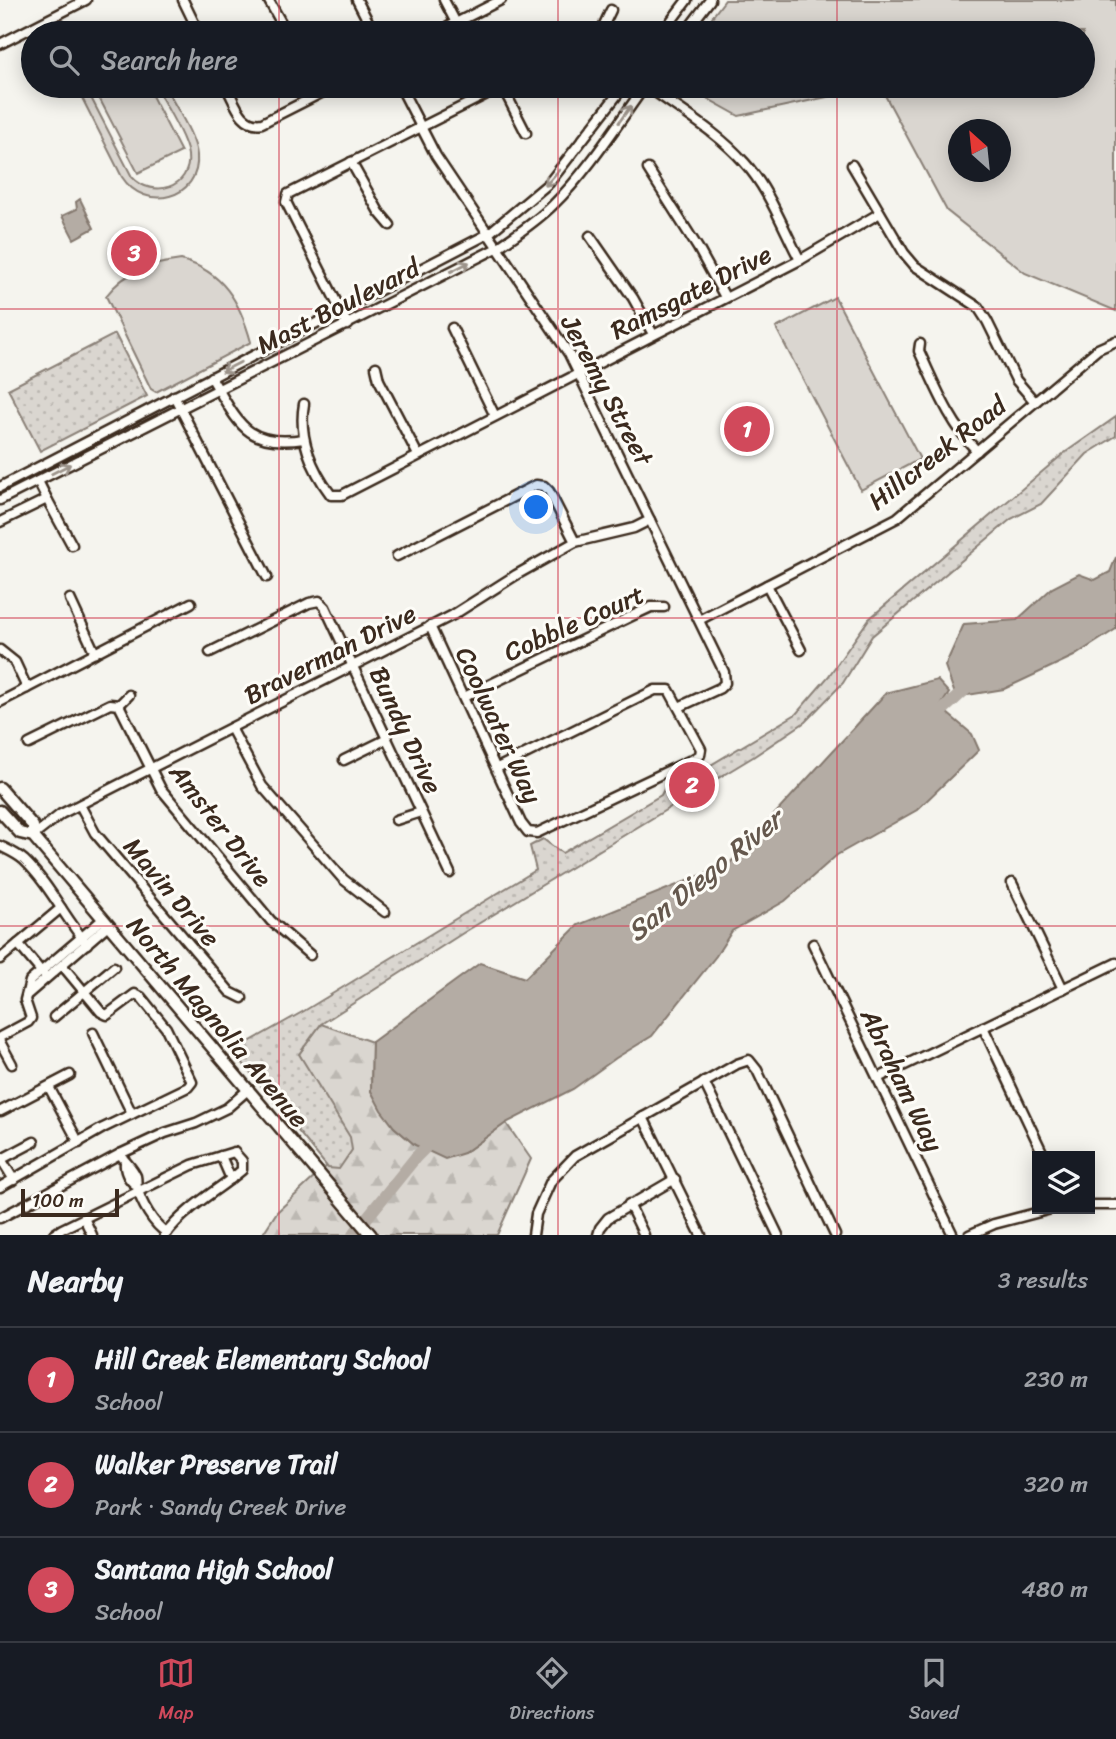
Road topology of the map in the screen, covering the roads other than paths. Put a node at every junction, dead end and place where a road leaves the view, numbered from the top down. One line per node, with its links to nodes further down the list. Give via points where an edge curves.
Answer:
1 (86, 0): 10 (street)
2 (183, 0): 11 (street)
3 (357, 0): 13 (street)
4 (444, 0): 14 (street)
5 (501, 0): 15 (street)
6 (687, 0): 17 (street)
7 (710, 0): 18 (street)
8 (269, 1): 12 (street)
9 (611, 10): 16 (street)
10 (45, 21)
11 (194, 21)
12 (280, 21)
13 (368, 21)
14 (455, 21)
15 (460, 21)
16 (606, 21)
17 (671, 21)
18 (694, 21)
19 (21, 33): 20 (street)
20 (0, 44)
21 (233, 98): 22 (street, via 248,123 262,123)
22 (304, 98)
23 (406, 98): 29 (street, Jeremy Street)
24 (478, 98): 29 (street)
25 (508, 98): 30 (street)
26 (615, 98): 36 (street, Mast Boulevard, one-way to 36, via 549,183)
27 (637, 98): 38 (street, Mast Boulevard, one-way to 27, via 554,204)
28 (662, 98): 39 (street, via 744,160)
29 (421, 127): 31 (street); 36 (street, Jeremy Street)
30 (526, 133)
31 (351, 162): 35 (street); 41 (street, via 286,198)
32 (852, 165): 34 (street)
33 (648, 169): 40 (street)
34 (880, 213): 39 (street, Ramsgate Drive); 52 (street, via 915,266 978,307 1016,380)
35 (390, 225)
36 (488, 234): 38 (street, Jeremy Street); 41 (street, Mast Boulevard)
37 (590, 236): 44 (street)
38 (498, 248): 42 (street, Mast Boulevard, one-way to 38); 48 (street, Jeremy Street)
39 (800, 260): 40 (street, Ramsgate Drive)
40 (725, 297): 44 (street, Ramsgate Drive)
41 (341, 312): 42 (street); 49 (street, Mast Boulevard, one-way to 49)
42 (348, 325): 50 (street, Mast Boulevard)
43 (452, 328): 55 (street)
44 (653, 334): 48 (street, Ramsgate Drive)
45 (1116, 341): 52 (street, Hillcreek Road, via 1098,349)
46 (920, 344): 57 (street, via 948,415)
47 (376, 367): 58 (street)
48 (579, 373): 55 (street, Ramsgate Drive); 63 (street, Jeremy Street)
49 (211, 377): 50 (street); 51 (street, Mast Boulevard)
50 (219, 390): 54 (street, Mast Boulevard); 56 (street, via 237,421 254,434 281,441)
51 (174, 396): 54 (street); 60 (street, Mast Boulevard)
52 (1035, 402): 57 (street, Hillcreek Road)
53 (304, 404): 56 (street)
54 (180, 409): 59 (street, Mast Boulevard, one-way to 54); 68 (street)
55 (495, 416): 58 (street, Ramsgate Drive)
56 (304, 439): 58 (street, Ramsgate Drive, via 313,466 331,495 342,495)
57 (977, 451): 69 (street, Hillcreek Road, via 897,518)
58 (418, 455)
59 (38, 481): 61 (street); 62 (street, Mast Boulevard)
60 (0, 487)
61 (47, 499): 64 (street); 66 (street)
62 (0, 500)
63 (650, 520): 65 (street, Braverman Drive); 73 (street, Jeremy Street)
64 (0, 522)
65 (575, 542): 67 (street, via 549,491 536,485); 74 (street, Braverman Drive)
66 (72, 545)
67 (397, 556)
68 (267, 577)
69 (767, 585): 73 (street, Hillcreek Road); 76 (street)
70 (70, 599): 78 (street)
71 (191, 603): 78 (street)
72 (664, 607): 82 (street, Cobble Court, via 651,607)
73 (699, 620): 85 (street, Jeremy Street, via 722,666 725,683)
74 (430, 626): 79 (street, Braverman Drive); 82 (street, Coolwater Way)
75 (0, 650): 80 (street, via 15,662)
76 (801, 650)
77 (210, 652): 79 (street, Bundy Drive, via 319,601)
78 (95, 653): 80 (street)
79 (353, 666): 86 (street, Braverman Drive); 87 (street, Bundy Drive)
80 (27, 688): 83 (street)
81 (129, 695): 84 (street)
82 (464, 697): 91 (street, Coolwater Way)
83 (0, 702)
84 (120, 705): 88 (street, via 110,704); 90 (street, Amster Drive)
85 (679, 707): 91 (street, via 669,690 654,690); 91 (street, Coolwater Way, via 700,755 537,833 528,832 521,824)
86 (231, 728): 90 (street, Braverman Drive); 102 (street, via 262,786 343,879)
87 (387, 739): 89 (street); 95 (street, Bundy Drive)
88 (29, 744)
89 (344, 760)
90 (150, 768): 93 (street, Braverman Drive); 107 (street, Amster Drive, via 161,789 271,921)
91 (497, 768)
92 (0, 788): 97 (main road, North Magnolia Avenue, via 33,826)
93 (80, 805): 97 (street, Braverman Drive); 115 (street, Mavin Drive, via 95,833 230,992)
94 (0, 811): 97 (main road, North Magnolia Avenue, via 20,834)
95 (421, 812): 96 (street); 99 (street, Bundy Drive)
96 (396, 820)
97 (33, 836): 103 (main road, North Magnolia Avenue)
98 (0, 846): 101 (street, via 22,858)
99 (450, 873)
100 (1012, 883): 113 (street)
101 (61, 908): 104 (street); 105 (street)
102 (385, 912)
103 (106, 922): 104 (street); 125 (main road, North Magnolia Avenue)
104 (85, 941): 110 (street); 112 (street)
105 (18, 944): 108 (street); 112 (street)
106 (813, 944): 122 (street, Abraham Way)
107 (310, 955)
108 (0, 959)
109 (1116, 963): 113 (street)
110 (62, 965): 112 (street); 114 (street)
111 (114, 967): 114 (street)
112 (44, 975): 119 (street, via 30,981 25,1000 32,1018)
113 (1063, 989): 117 (street)
114 (86, 991): 116 (street); 127 (street, via 107,1015 135,994 141,997 166,1028 191,1076 188,1087)
115 (242, 999)
116 (54, 1017)
117 (983, 1027): 122 (street); 131 (street)
118 (93, 1033): 127 (street)
119 (0, 1040): 120 (street)
120 (12, 1064)
121 (70, 1074): 124 (street)
122 (878, 1078): 156 (street, Abraham Way)
123 (704, 1082): 128 (street); 154 (street); 155 (street, via 749,1060)
124 (49, 1087): 126 (street); 130 (street)
125 (249, 1089): 133 (street, via 220,1112 165,1133); 149 (main road, North Magnolia Avenue)
126 (1, 1111)
127 (132, 1114): 130 (street)
128 (643, 1117): 137 (street); 150 (street, via 562,1168 540,1201)
129 (34, 1142): 134 (street)
130 (79, 1143): 136 (street)
131 (1042, 1151)
132 (221, 1156): 135 (street); 135 (street, via 234,1152 242,1161 242,1170); 139 (street)
133 (123, 1158): 139 (street, via 124,1168); 144 (street)
134 (1, 1160): 136 (street)
135 (231, 1179): 146 (street, via 195,1203)
136 (14, 1180): 138 (street)
137 (675, 1180): 140 (street); 153 (street)
138 (0, 1187)
139 (138, 1188): 145 (street); 146 (street)
140 (629, 1204): 151 (street, via 608,1218); 152 (street)
141 (1095, 1205): 142 (street)
142 (1116, 1205)
143 (1032, 1214): 157 (street)
144 (0, 1218)
145 (83, 1218): 147 (street); 148 (street)
146 (166, 1234)
147 (53, 1235)
148 (92, 1235)
149 (371, 1235)
150 (533, 1235)
151 (598, 1235)
152 (644, 1235)
153 (701, 1235)
154 (778, 1235)
155 (835, 1235)
156 (953, 1235)
157 (969, 1235)

